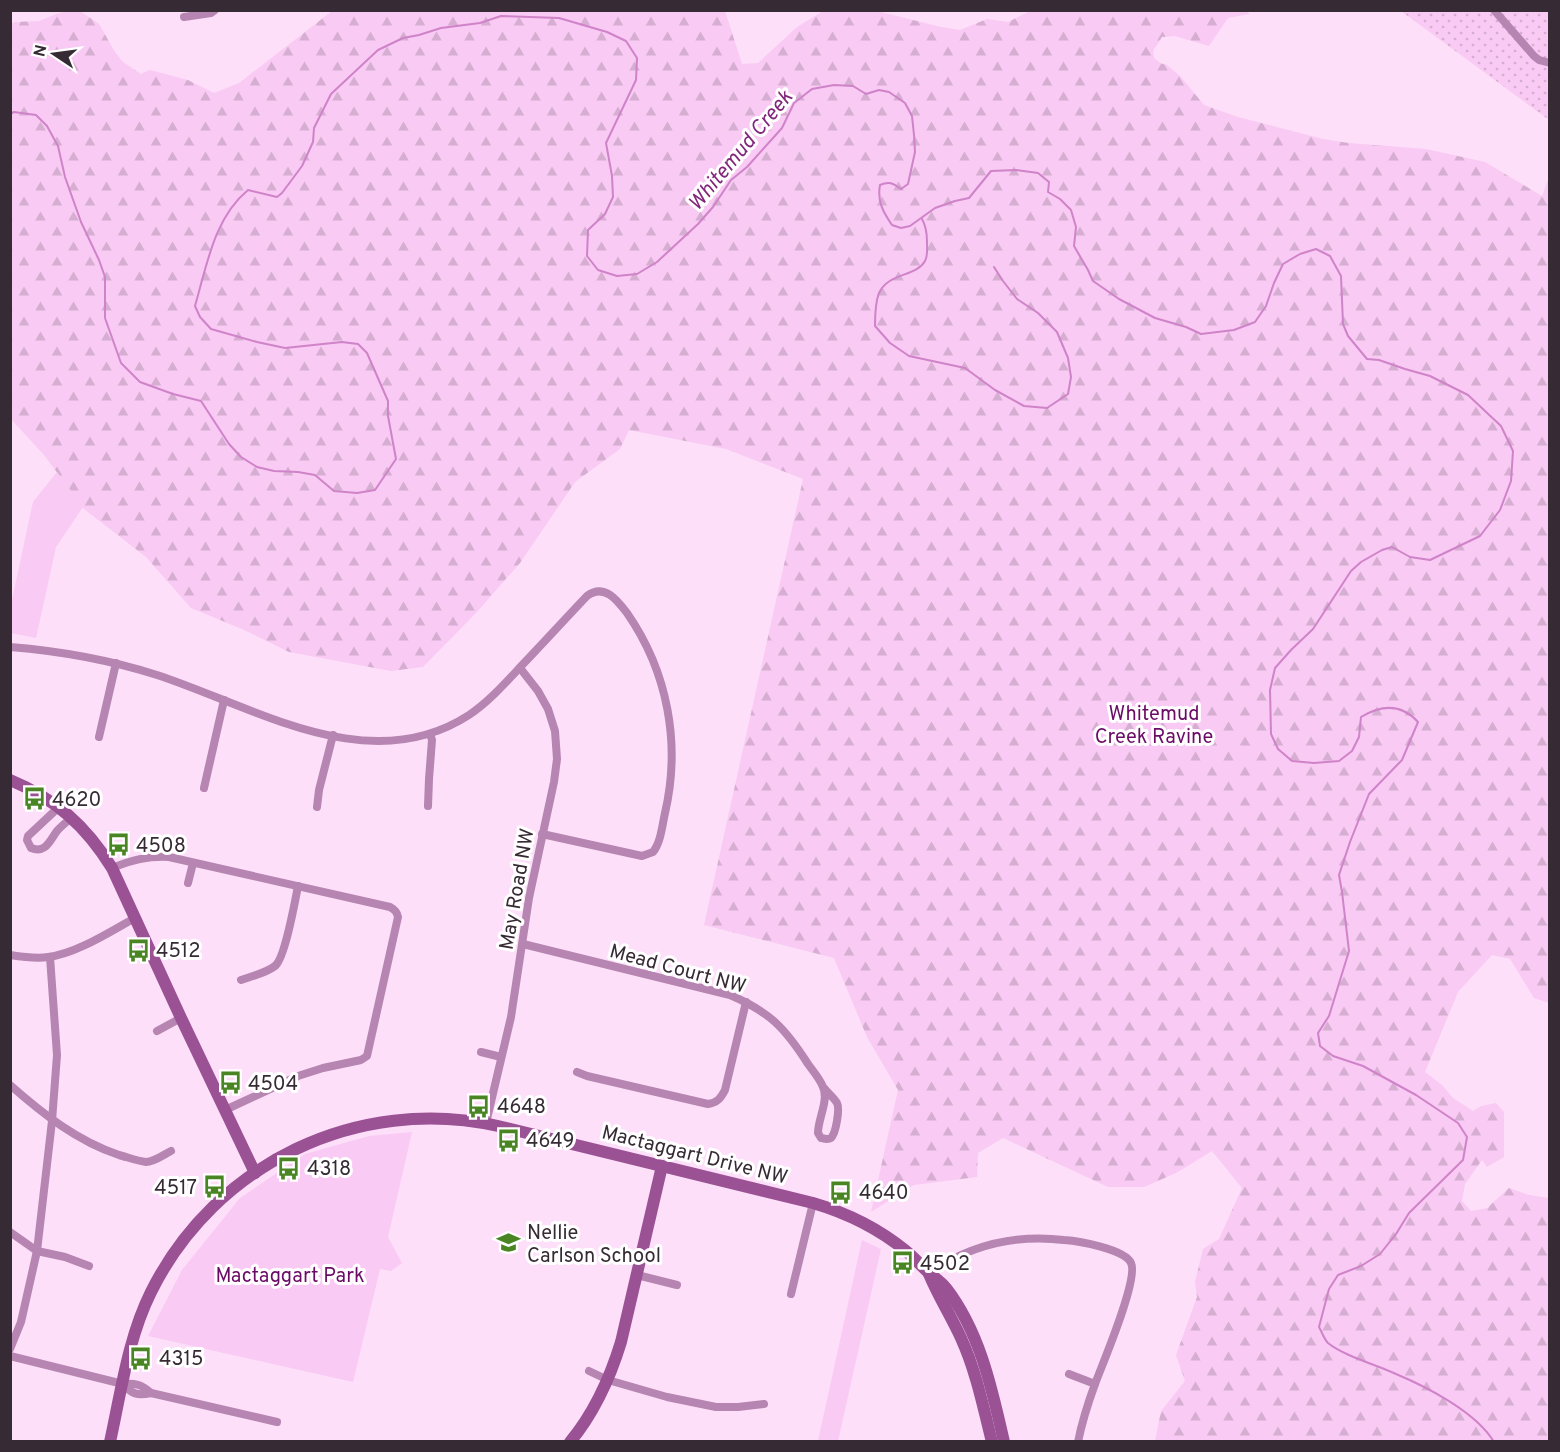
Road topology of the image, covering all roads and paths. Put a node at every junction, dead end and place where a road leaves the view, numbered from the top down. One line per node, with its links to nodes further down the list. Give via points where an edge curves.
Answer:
1 (215, 10): 3 (street)
2 (1494, 10): 4 (street, via 1534,56)
3 (184, 17)
4 (1550, 63)
5 (10, 647): 6 (street)
6 (116, 663): 8 (street); 11 (street)
7 (520, 668): 9 (street, via 480,707); 18 (street, May Road NW, via 543,699 556,738 556,772); 18 (street, via 590,594 607,592 623,608 645,642 663,688 670,724 670,788 653,852 638,856)
8 (224, 700): 10 (street, via 281,723); 13 (street)
9 (430, 734): 10 (street, via 375,742); 14 (street)
10 (333, 735): 16 (street)
11 (99, 737)
12 (10, 780): 15 (street)
13 (204, 788)
14 (429, 806)
15 (59, 807): 17 (street); 17 (street, via 28,836 31,848 41,850)
16 (317, 807)
17 (72, 817): 20 (street, via 92,837)
18 (542, 834): 24 (street, May Road NW)
19 (193, 863): 20 (street, via 150,857); 21 (street); 22 (street)
20 (112, 868): 23 (street)
21 (188, 883)
22 (298, 886): 27 (street, via 278,965); 36 (street, via 390,907 397,914 369,1050 361,1060 298,1076)
23 (135, 918): 26 (street, via 84,945); 29 (street)
24 (523, 944): 28 (street, Mead Court NW); 32 (street, May Road NW)
25 (10, 955): 26 (street)
26 (50, 957): 37 (street, via 57,1055)
27 (241, 980)
28 (746, 1002): 33 (street, via 725,1090 715,1102 708,1104); 35 (street, Mead Court NW, via 783,1028)
29 (181, 1018): 30 (street); 36 (street)
30 (157, 1031)
31 (481, 1052): 32 (street)
32 (501, 1057): 38 (street, May Road NW)
33 (577, 1072)
34 (10, 1085): 37 (street)
35 (824, 1088): 35 (street, Mead Court NW, via 818,1133 828,1139 834,1131 838,1106)
36 (225, 1110): 41 (street)
37 (52, 1121): 39 (street, via 100,1149 146,1162); 44 (street)
38 (486, 1123): 40 (street, Mactaggart Drive NW); 41 (street, Mactaggart Drive NW, via 424,1119 348,1129 312,1141)
39 (171, 1150)
40 (662, 1166): 42 (street, Mactaggart Drive NW); 47 (street)
41 (255, 1173): 55 (street, Mactaggart Drive NW, via 204,1216 167,1264 143,1311)
42 (813, 1203): 46 (street, Mactaggart Drive NW, via 879,1231); 49 (street)
43 (10, 1232): 44 (street)
44 (37, 1251): 45 (street); 50 (street, via 21,1322)
45 (89, 1266)
46 (929, 1273): 56 (street, via 963,1253 1025,1239 1068,1240 1128,1258 1133,1268 1125,1304); 61 (street, Mactaggart Drive NW, via 967,1353); 62 (street, Mactaggart Drive NW, via 946,1287 970,1329 986,1371)
47 (637, 1275): 48 (street); 54 (street)
48 (677, 1285)
49 (791, 1294)
50 (10, 1349)
51 (10, 1356): 55 (street)
52 (589, 1371): 54 (street)
53 (1069, 1374): 56 (street)
54 (608, 1380): 57 (street, via 716,1407); 60 (street, via 589,1417)
55 (123, 1384): 58 (street, via 138,1395 151,1393); 59 (street, Mactaggart Drive NW)
56 (1095, 1384): 63 (street)
57 (764, 1404)
58 (277, 1422)
59 (110, 1442)
60 (570, 1442)
61 (992, 1442)
62 (1004, 1442)
63 (1078, 1442)

